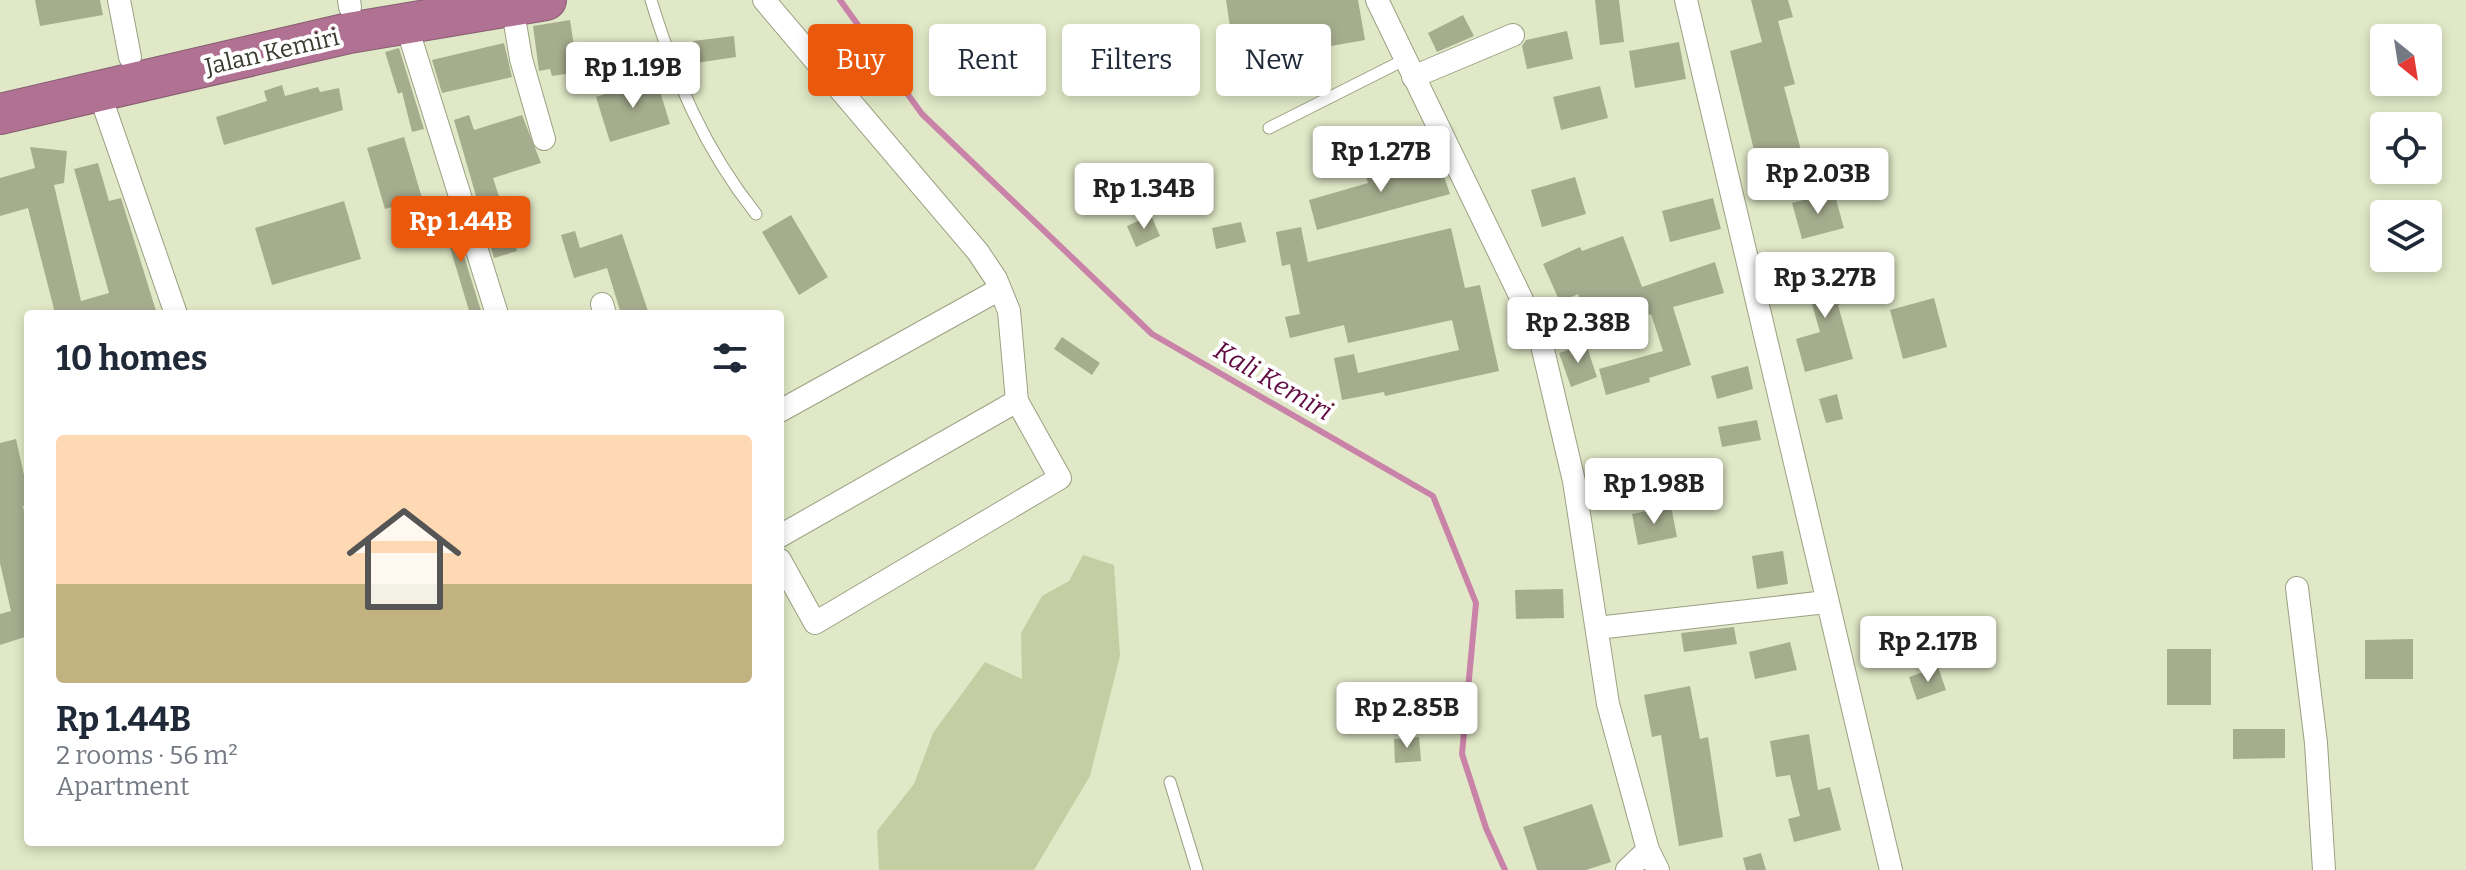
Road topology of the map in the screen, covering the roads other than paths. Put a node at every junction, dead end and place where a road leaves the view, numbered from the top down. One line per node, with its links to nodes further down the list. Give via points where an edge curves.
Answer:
1 (119, 0): 9 (street)
2 (651, 0): 16 (lane, via 705,142)
3 (764, 0): 17 (street, via 978,252)
4 (1377, 0): 10 (street)
5 (1686, 0): 25 (street)
6 (529, 2): 7 (highway, Jalan Kemiri); 15 (street, via 521,59)
7 (373, 8): 9 (highway, Jalan Kemiri); 12 (highway, Jalan Kemiri, via 349,33); 19 (street)
8 (1513, 35): 10 (street)
9 (130, 57): 11 (highway, Jalan Kemiri)
10 (1409, 68): 14 (lane); 26 (street, via 1540,337 1574,481)
11 (0, 88)
12 (99, 92): 13 (highway, Jalan Kemiri); 18 (street)
13 (0, 114)
14 (1269, 128)
15 (544, 139)
16 (756, 214)
17 (1000, 289): 20 (street, via 1009,311); 21 (street)
18 (175, 310)
19 (495, 310)
20 (1017, 401): 22 (street); 23 (street, via 1060,478 815,623)
21 (784, 409)
22 (784, 534)
23 (784, 567)
24 (2297, 588): 33 (street, via 2316,743)
25 (1826, 602): 26 (street); 32 (street)
26 (1597, 628): 28 (street, via 1611,718)
27 (1170, 782): 29 (lane)
28 (1648, 850): 30 (street); 31 (street)
29 (1197, 870)
30 (1627, 870)
31 (1658, 870)
32 (1891, 870)
33 (2324, 870)

